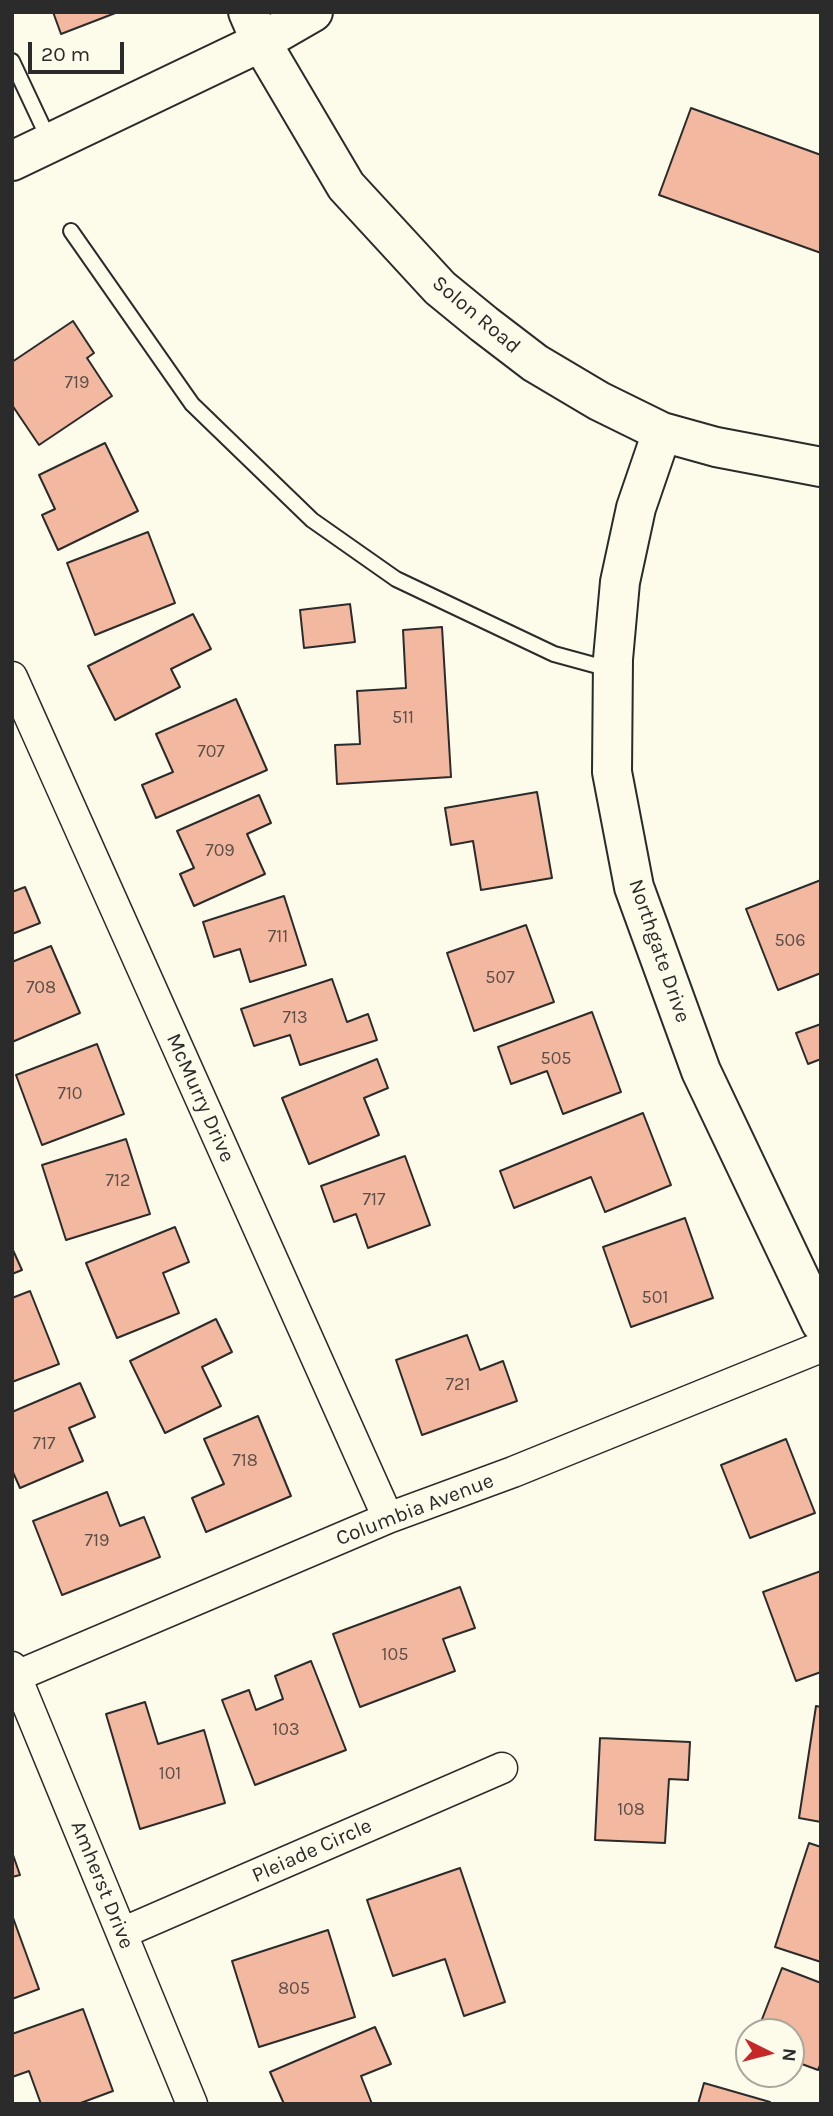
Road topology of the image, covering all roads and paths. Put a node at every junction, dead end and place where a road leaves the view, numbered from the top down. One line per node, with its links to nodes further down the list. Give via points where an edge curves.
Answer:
1 (313, 12): 2 (street)
2 (255, 27): 4 (street); 7 (street, Solon Road, via 346,186 440,288 535,363)
3 (12, 61): 4 (lane)
4 (50, 143): 5 (street)
5 (12, 161)
6 (71, 231): 9 (lane, via 191,404 312,520 396,579 554,654)
7 (662, 432): 8 (street, Solon Road); 9 (street, Northgate Drive, via 636,508 620,582)
8 (821, 467)
9 (613, 670): 11 (street, Northgate Drive, via 612,772 634,887 701,1071)
10 (12, 677): 13 (street, McMurry Drive)
11 (821, 1323)
12 (821, 1348): 13 (street, Columbia Avenue)
13 (388, 1518): 14 (street, Columbia Avenue)
14 (14, 1674): 16 (street, Amherst Drive)
15 (502, 1768): 16 (street, Pleiade Circle)
16 (122, 1933): 17 (street, Amherst Drive)
17 (192, 2104)

